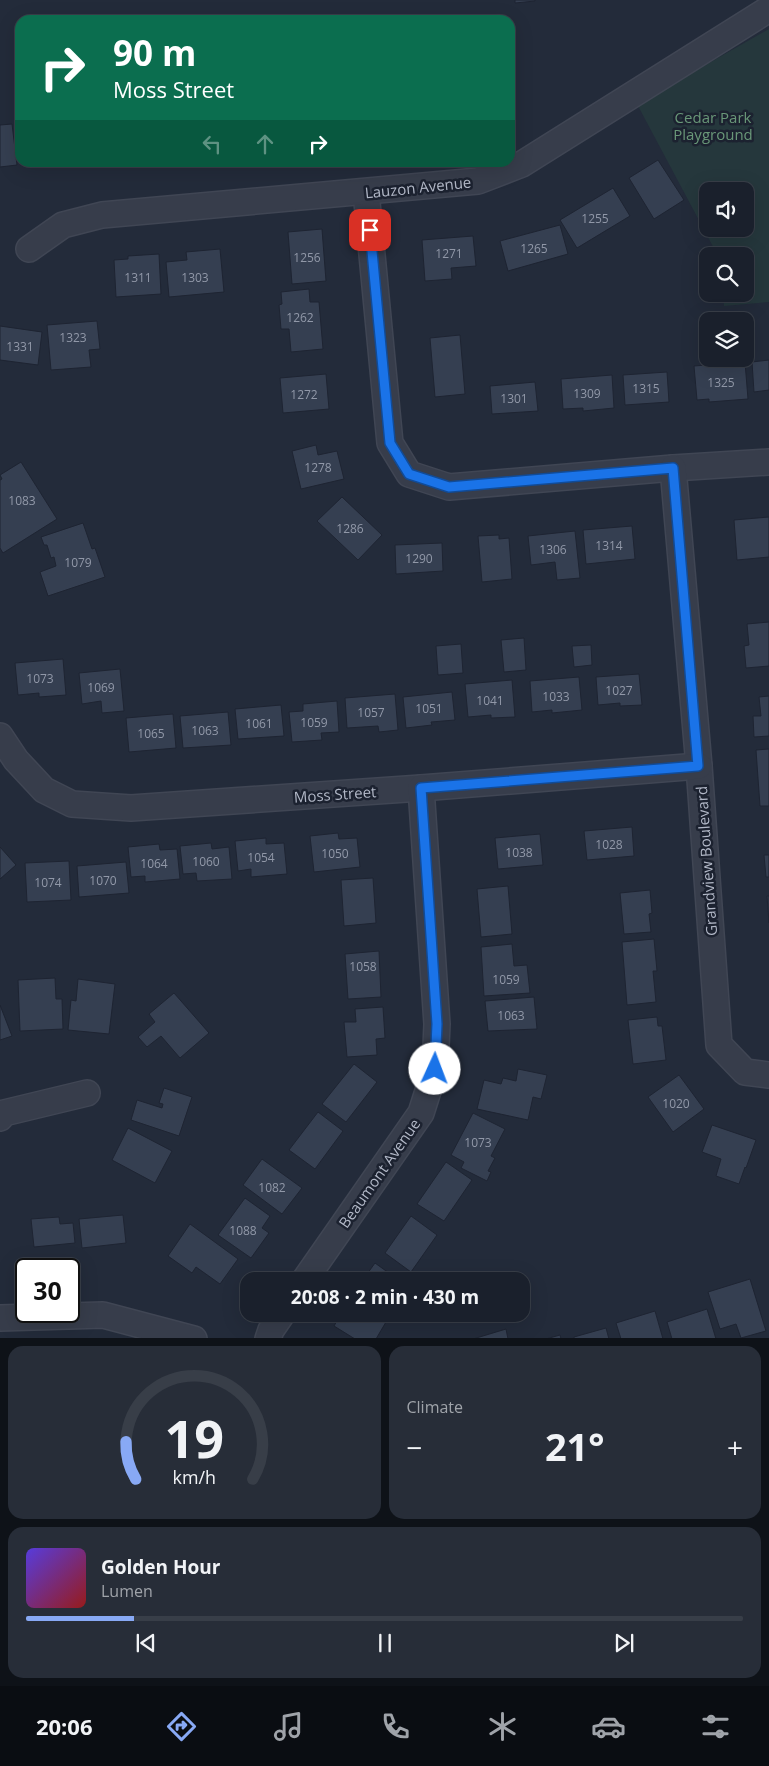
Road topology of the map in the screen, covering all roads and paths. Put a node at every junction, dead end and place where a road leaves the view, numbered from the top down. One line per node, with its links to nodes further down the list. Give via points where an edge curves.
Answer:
1 (769, 9): 3 (street, Lauzon Avenue)
2 (514, 167): 4 (street, Lauzon Avenue, via 478,181)
3 (515, 167)
4 (366, 192): 5 (street, Lauzon Avenue, via 102,215 63,225); 7 (street, via 390,443 409,474 449,487)
5 (29, 249)
6 (769, 462): 7 (street)
7 (673, 468): 9 (street, Grandview Boulevard)
8 (0, 736): 10 (street, Moss Street, via 16,760 44,790 72,804 131,808)
9 (698, 766): 10 (street, Moss Street); 11 (street, Grandview Boulevard, via 719,1044 745,1072)
10 (421, 788): 14 (street, Beaumont Avenue, via 437,1024 435,1069 421,1113)
11 (769, 1075)
12 (87, 1093): 13 (street, via 4,1113)
13 (0, 1118)
14 (310, 1272)
15 (0, 1318): 17 (street, via 103,1315)
16 (276, 1322): 18 (street)
17 (194, 1338)
18 (268, 1338)

